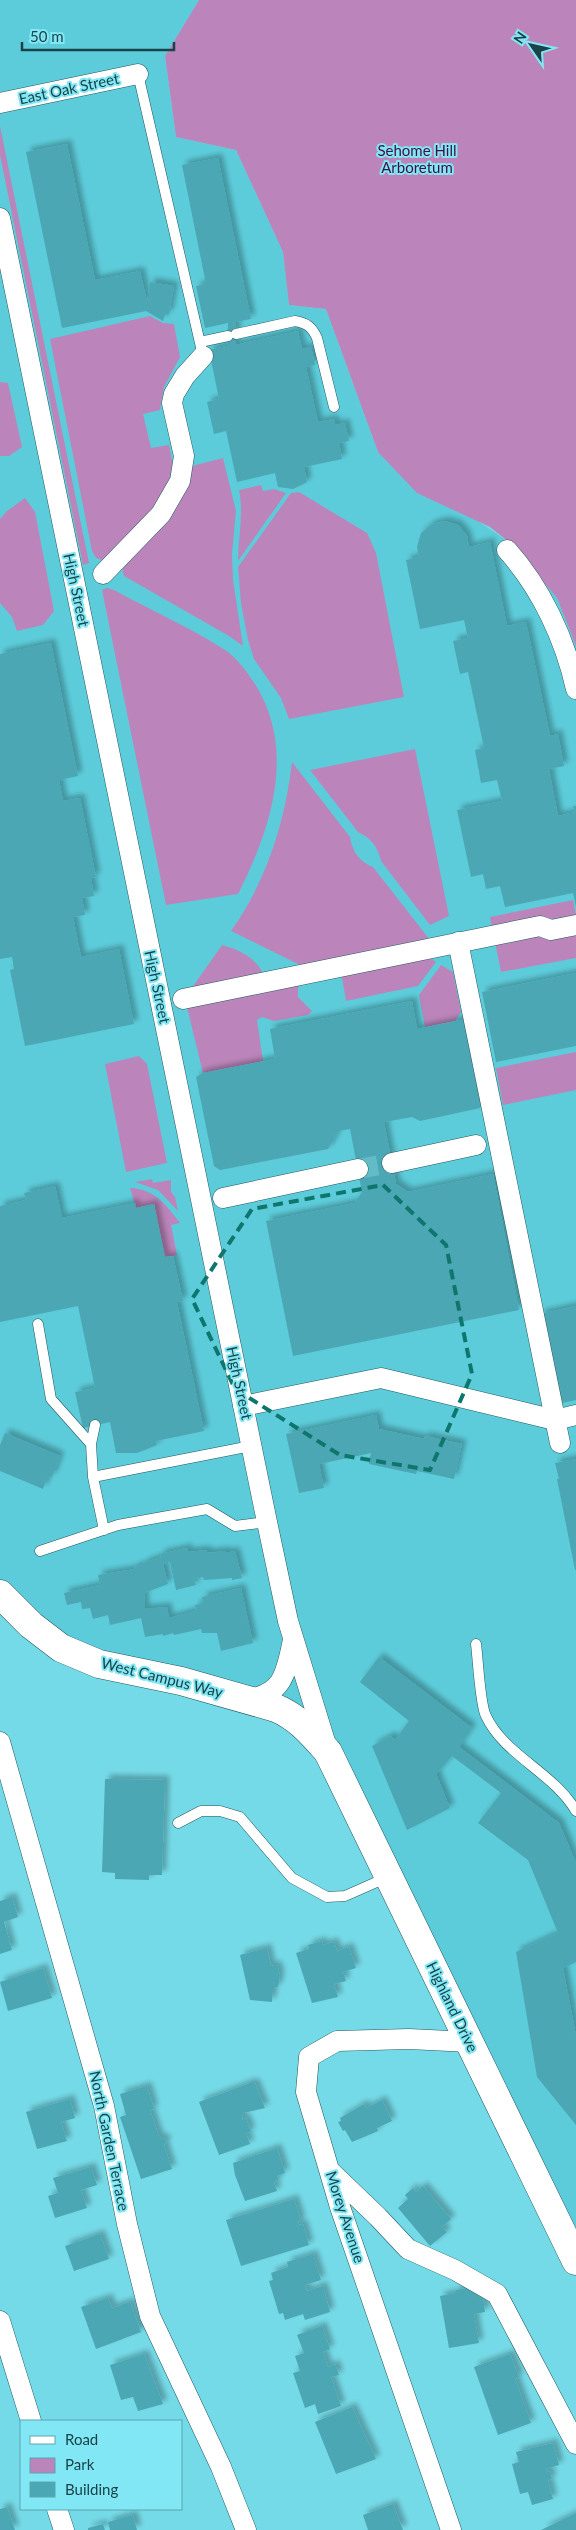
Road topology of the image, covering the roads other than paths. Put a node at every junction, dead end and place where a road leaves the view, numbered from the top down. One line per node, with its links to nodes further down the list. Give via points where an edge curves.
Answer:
1 (138, 74): 2 (street, East Oak Street); 4 (lane)
2 (0, 103)
3 (0, 218): 17 (street, High Street)
4 (202, 349): 5 (lane, via 232,335 295,321 304,322 317,338); 7 (street, via 174,394 172,403 184,456 180,481 161,514)
5 (334, 407)
6 (507, 550): 8 (street, via 545,603 571,665)
7 (103, 574)
8 (576, 689)
9 (576, 925): 10 (street, via 550,930 540,926)
10 (458, 942): 11 (street); 19 (street)
11 (183, 999)
12 (476, 1145): 13 (street)
13 (392, 1162)
14 (358, 1170): 15 (street)
15 (223, 1198)
16 (38, 1324): 22 (lane, via 51,1399)
17 (243, 1406): 19 (street, via 381,1378); 23 (street, High Street)
18 (576, 1415): 19 (street)
19 (555, 1420): 21 (street)
20 (95, 1425): 22 (lane)
21 (560, 1443)
22 (90, 1444): 24 (lane)
23 (252, 1446): 24 (lane); 25 (street, High Street)
24 (93, 1477): 26 (lane)
25 (267, 1522): 26 (lane, via 235,1526 207,1509); 29 (street, High Street)
26 (104, 1530): 27 (lane)
27 (40, 1551)
28 (0, 1594): 31 (street, West Campus Way, via 30,1625 61,1648 99,1664)
29 (294, 1638): 31 (street, via 280,1684 271,1694); 33 (street, High Street)
30 (476, 1644): 34 (lane, via 485,1716 512,1748 552,1782)
31 (246, 1699): 33 (street, West Campus Way, via 288,1713 305,1725)
32 (0, 1742): 45 (street, North Garden Terrace, via 104,2106 127,2224 150,2316 221,2467)
33 (328, 1752): 36 (street, Highland Drive)
34 (576, 1811)
35 (178, 1823): 36 (lane, via 201,1811 240,1816 292,1878 327,1897 345,1896)
36 (389, 1877): 37 (street, Highland Drive)
37 (470, 2042): 38 (street, Morey Avenue, via 409,2038 337,2041 309,2057 306,2092); 39 (street, Highland Drive)
38 (330, 2170): 42 (street, via 408,2249 497,2294); 46 (street, Morey Avenue)
39 (576, 2261)
40 (0, 2321): 41 (street)
41 (31, 2420)
42 (576, 2444)
43 (57, 2510): 44 (street)
44 (64, 2530)
45 (246, 2530)
46 (452, 2530)

